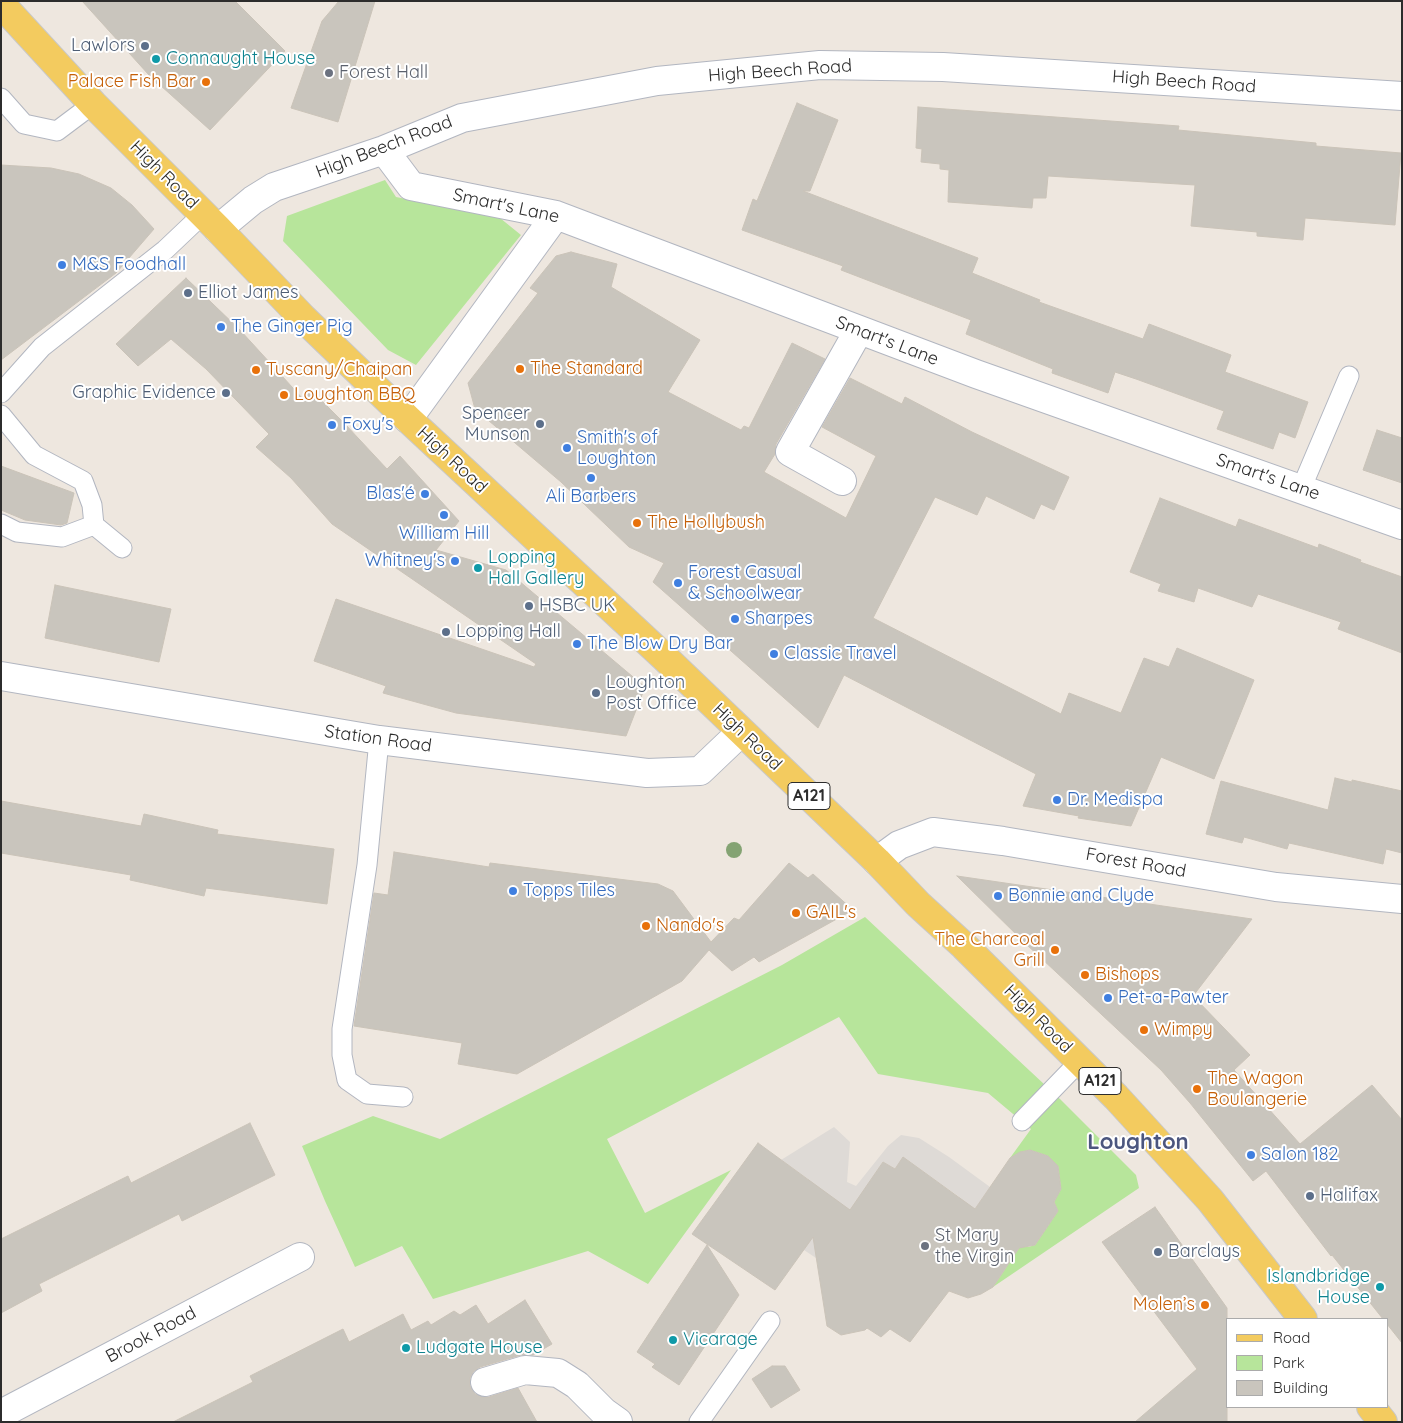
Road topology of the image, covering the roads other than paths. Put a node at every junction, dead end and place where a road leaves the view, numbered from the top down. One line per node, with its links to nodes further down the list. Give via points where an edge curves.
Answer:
1 (1, 4): 4 (main road, High Road / A121)
2 (1402, 96): 5 (street, High Beech Road, via 943,67 820,65 657,81 462,118)
3 (1, 98): 4 (lane, via 24,124 57,131)
4 (93, 104): 7 (main road, High Road / A121)
5 (384, 150): 6 (street, Smart's Lane, via 412,186); 7 (street, High Beech Road, via 274,187)
6 (556, 215): 8 (street, Smart's Lane); 11 (street)
7 (210, 222): 10 (lane, via 165,250 42,347); 11 (main road, High Road / A121)
8 (860, 330): 13 (street, via 790,452); 14 (street, Smart's Lane, via 985,378)
9 (1349, 376): 14 (lane)
10 (1, 393)
11 (408, 419): 20 (main road, High Road / A121)
12 (3, 422): 17 (lane, via 34,455 83,482 92,505)
13 (842, 481)
14 (1301, 489): 16 (street, Smart's Lane)
15 (1, 524): 17 (lane, via 17,532 62,537)
16 (1402, 524)
17 (94, 525): 18 (lane)
18 (122, 548)
19 (1, 676): 21 (street, Station Road)
20 (741, 732): 21 (street, Station Road, via 700,771 647,773); 22 (main road, High Road / A121)
21 (379, 740): 25 (lane, via 367,865 342,1029 342,1055 347,1080 367,1094)
22 (877, 860): 23 (street, Forest Road, via 899,845 933,832 1276,887); 24 (main road, High Road / A121)
23 (1402, 899)
24 (1080, 1061): 26 (lane); 28 (main road, High Road / A121, via 1210,1200)
25 (403, 1097)
26 (1022, 1121)
27 (300, 1257): 32 (street, Brook Road)
28 (1302, 1318)
29 (770, 1321): 34 (lane)
30 (485, 1382): 33 (street, via 525,1370 558,1373 577,1385)
31 (1372, 1408): 35 (main road)
32 (1, 1414)
33 (618, 1422)
34 (699, 1422)
35 (1383, 1422)

